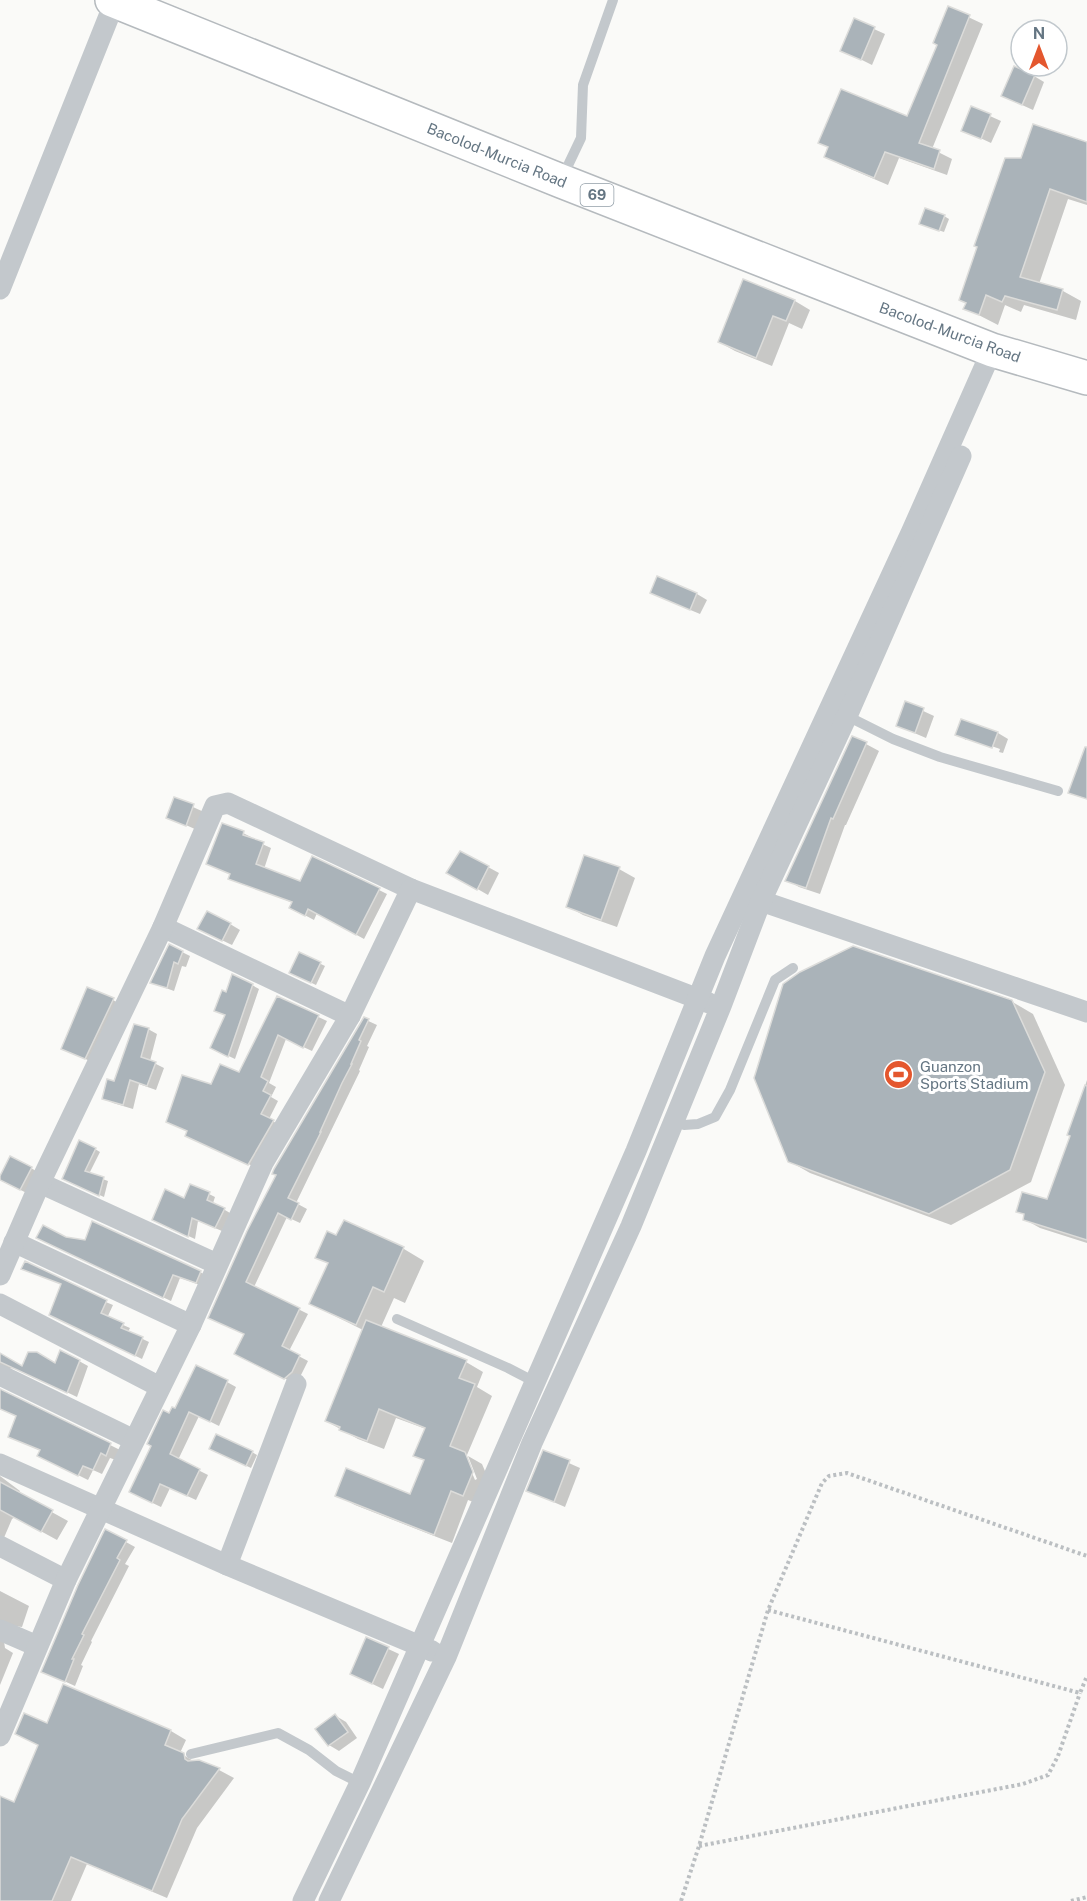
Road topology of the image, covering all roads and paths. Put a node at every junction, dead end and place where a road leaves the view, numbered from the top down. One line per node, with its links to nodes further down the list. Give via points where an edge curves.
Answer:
1 (613, 0): 3 (lane, via 583,85 581,138)
2 (113, 1): 3 (main road, Bacolod-Murcia Road / 69); 4 (street)
3 (561, 181): 5 (main road, Bacolod-Murcia Road / 69)
4 (0, 289)
5 (998, 352): 6 (main road, Bacolod-Murcia Road / 69); 7 (street, via 947,487)
6 (1087, 378)
7 (849, 687): 8 (street); 14 (street)
8 (847, 716): 9 (lane, via 893,740 940,757); 11 (street)
9 (1058, 791)
10 (411, 889): 12 (street, via 228,803 215,806); 14 (street); 17 (street)
11 (761, 902): 15 (street); 16 (street)
12 (163, 927): 17 (street); 19 (street)
13 (793, 968): 18 (lane, via 775,980 715,1117 698,1124 684,1125)
14 (696, 999): 15 (street); 27 (street, via 636,1151)
15 (721, 1006): 18 (street)
16 (1087, 1012)
17 (350, 1016): 21 (street, via 263,1163)
18 (675, 1120): 41 (street, via 532,1443)
19 (40, 1183): 20 (street); 21 (street)
20 (14, 1242): 22 (street); 25 (street)
21 (218, 1264): 25 (street)
22 (0, 1275)
23 (0, 1304): 29 (street)
24 (397, 1319): 27 (lane)
25 (190, 1325): 29 (street)
26 (0, 1375): 30 (street)
27 (535, 1382): 40 (street)
28 (296, 1384): 35 (street)
29 (160, 1387): 30 (street)
30 (134, 1440): 32 (street)
31 (0, 1464): 32 (street)
32 (101, 1510): 35 (street); 36 (street)
33 (0, 1546): 36 (street)
34 (1087, 1556): 37 (path, via 847,1473 829,1476 822,1483)
35 (227, 1565): 40 (street)
36 (66, 1580): 39 (street)
37 (768, 1610): 43 (path); 48 (path)
38 (0, 1630): 39 (street)
39 (37, 1646): 44 (street)
40 (420, 1646): 41 (street); 46 (street)
41 (446, 1657): 49 (street)
42 (1087, 1676): 43 (path)
43 (1080, 1693): 48 (path, via 1048,1775 1023,1784)
44 (0, 1736)
45 (190, 1754): 46 (lane, via 278,1733)
46 (360, 1783): 47 (street)
47 (333, 1840): 49 (street); 51 (street)
48 (699, 1846): 53 (path)
49 (354, 1849): 52 (street)
50 (1087, 1897): 54 (path)
51 (303, 1901)
52 (329, 1901)
53 (681, 1901)
54 (1071, 1901)

